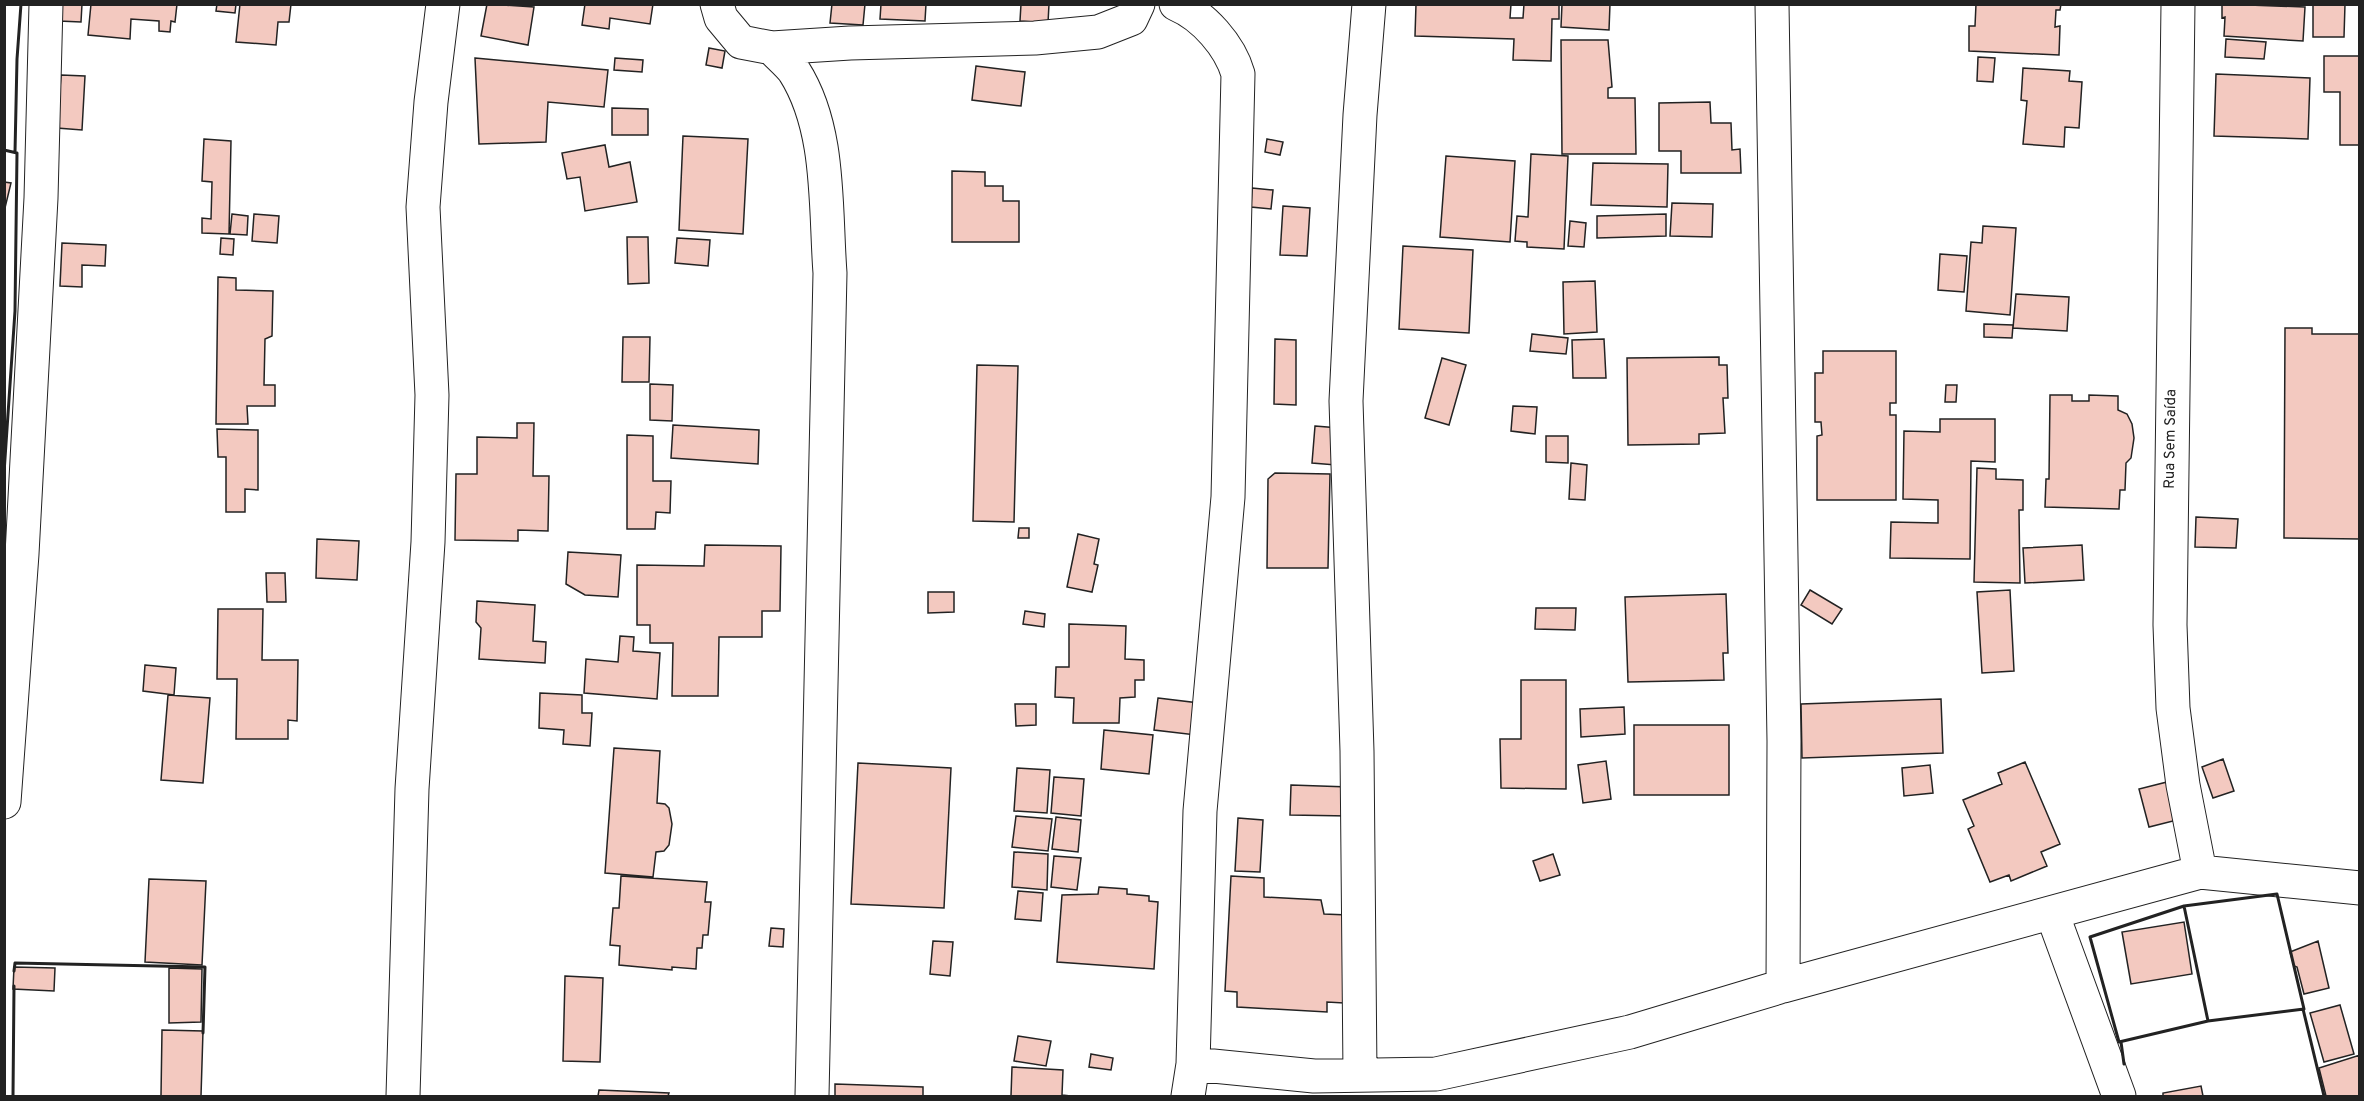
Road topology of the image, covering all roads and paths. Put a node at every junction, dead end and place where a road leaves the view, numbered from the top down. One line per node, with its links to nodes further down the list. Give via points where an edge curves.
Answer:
1 (46, 4): 10 (street, via 41,198)
2 (443, 4): 17 (street, via 423,207 432,395 429,531 412,789)
3 (717, 4): 9 (street, via 721,18 741,42)
4 (1138, 4): 9 (street, via 1131,19 1098,32)
5 (1176, 4): 15 (street, via 1188,9 1221,41 1233,57 1238,74 1228,497 1200,811)
6 (1369, 4): 16 (street, via 1346,401 1357,751)
7 (1772, 4): 14 (street, via 1784,741)
8 (2178, 4): 11 (street, Rua Sem Saída, via 2170,625 2173,708)
9 (772, 48): 18 (street, via 794,71 813,112 822,152 830,273)
10 (4, 802)
11 (2200, 872): 12 (street); 13 (street)
12 (2360, 888)
13 (2052, 913): 14 (street); 20 (street)
14 (1783, 986): 16 (street, via 1630,1032 1436,1074)
15 (1193, 1064): 16 (street, via 1314,1076); 19 (street)
16 (1360, 1074)
17 (403, 1096)
18 (812, 1096)
19 (1188, 1096)
20 (2119, 1096)

